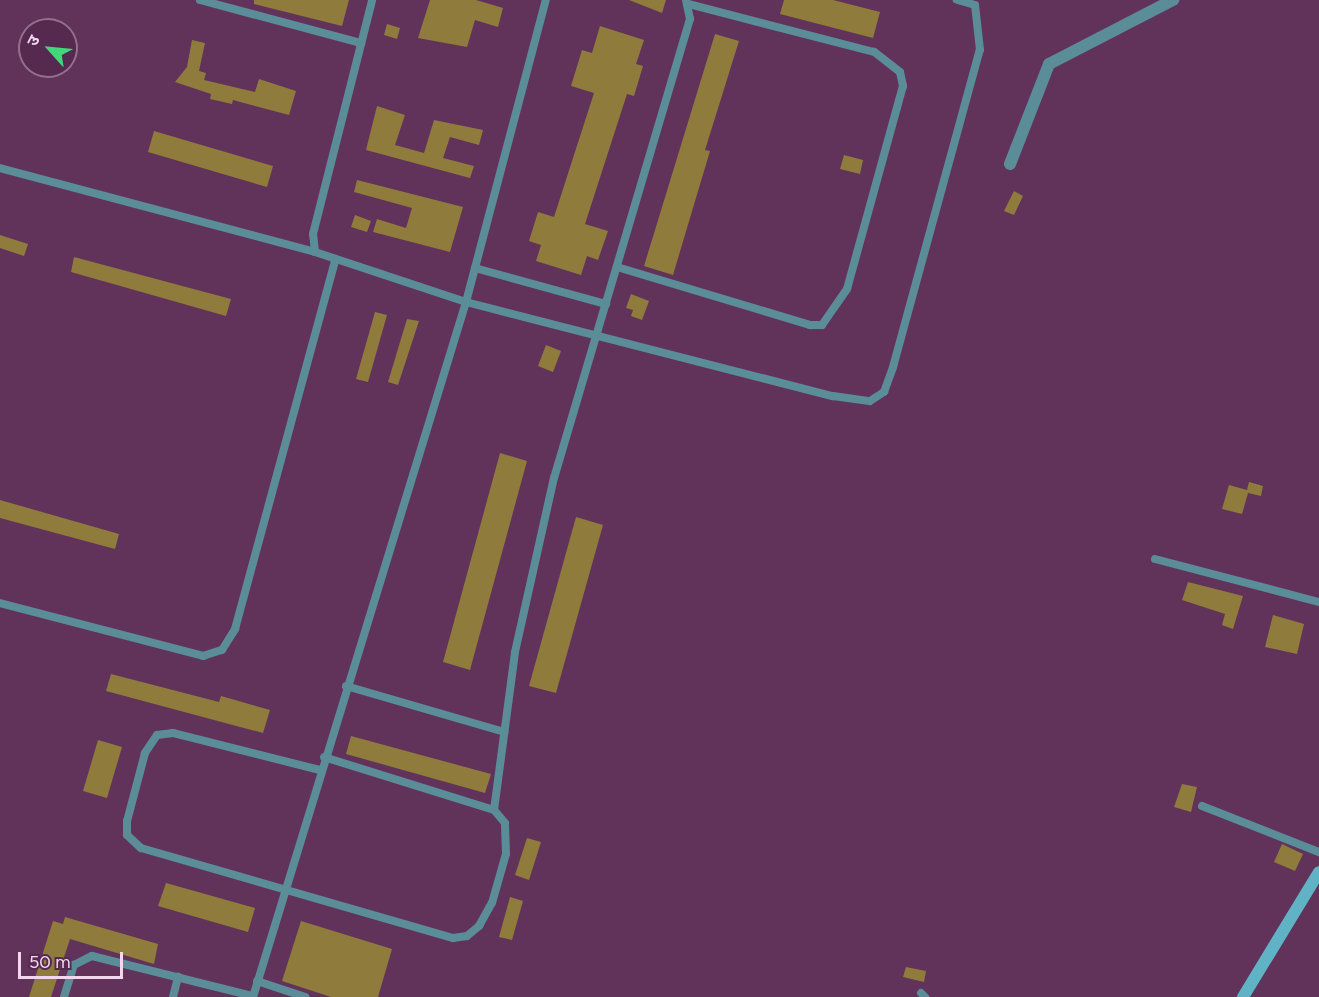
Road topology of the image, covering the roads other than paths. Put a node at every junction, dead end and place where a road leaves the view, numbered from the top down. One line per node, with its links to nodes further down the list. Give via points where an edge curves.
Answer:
1 (200, 0): 7 (lane)
2 (372, 0): 7 (lane)
3 (546, 0): 13 (lane)
4 (957, 0): 16 (lane, via 975,5 980,50 884,392 870,401 833,396)
5 (1173, 0): 8 (street, via 1049,64)
6 (687, 2): 12 (lane, via 690,18); 12 (lane, via 874,52 900,72 903,86 847,289 822,325 810,325)
7 (361, 43): 10 (lane, via 313,234)
8 (1010, 164)
9 (0, 168): 10 (lane)
10 (315, 252): 11 (lane)
11 (335, 261): 14 (lane); 19 (lane, via 235,629 222,650 203,656)
12 (617, 267): 15 (lane)
13 (475, 268): 14 (lane); 15 (lane)
14 (466, 302): 16 (lane); 20 (lane)
15 (606, 304): 16 (lane)
16 (596, 336): 21 (lane, via 554,477 534,563 515,652)
17 (1155, 559): 18 (lane)
18 (1319, 602)
19 (0, 603)
20 (346, 686): 21 (lane); 22 (lane)
21 (504, 732): 25 (lane)
22 (324, 757): 23 (lane); 25 (lane)
23 (320, 770): 28 (lane); 28 (lane, via 173,733 157,735 145,753 127,821 128,835 134,843)
24 (1202, 806): 26 (lane)
25 (494, 810): 28 (lane, via 505,823 506,854 492,903 479,926 467,936 453,938)
26 (1319, 852)
27 (1319, 872): 35 (street)
28 (284, 891): 30 (lane)
29 (178, 977): 31 (lane); 32 (lane, via 92,956 74,965); 33 (lane)
30 (257, 981): 31 (lane); 34 (lane)
31 (253, 996)
32 (64, 997)
33 (173, 997)
34 (305, 997)
35 (1243, 997)

